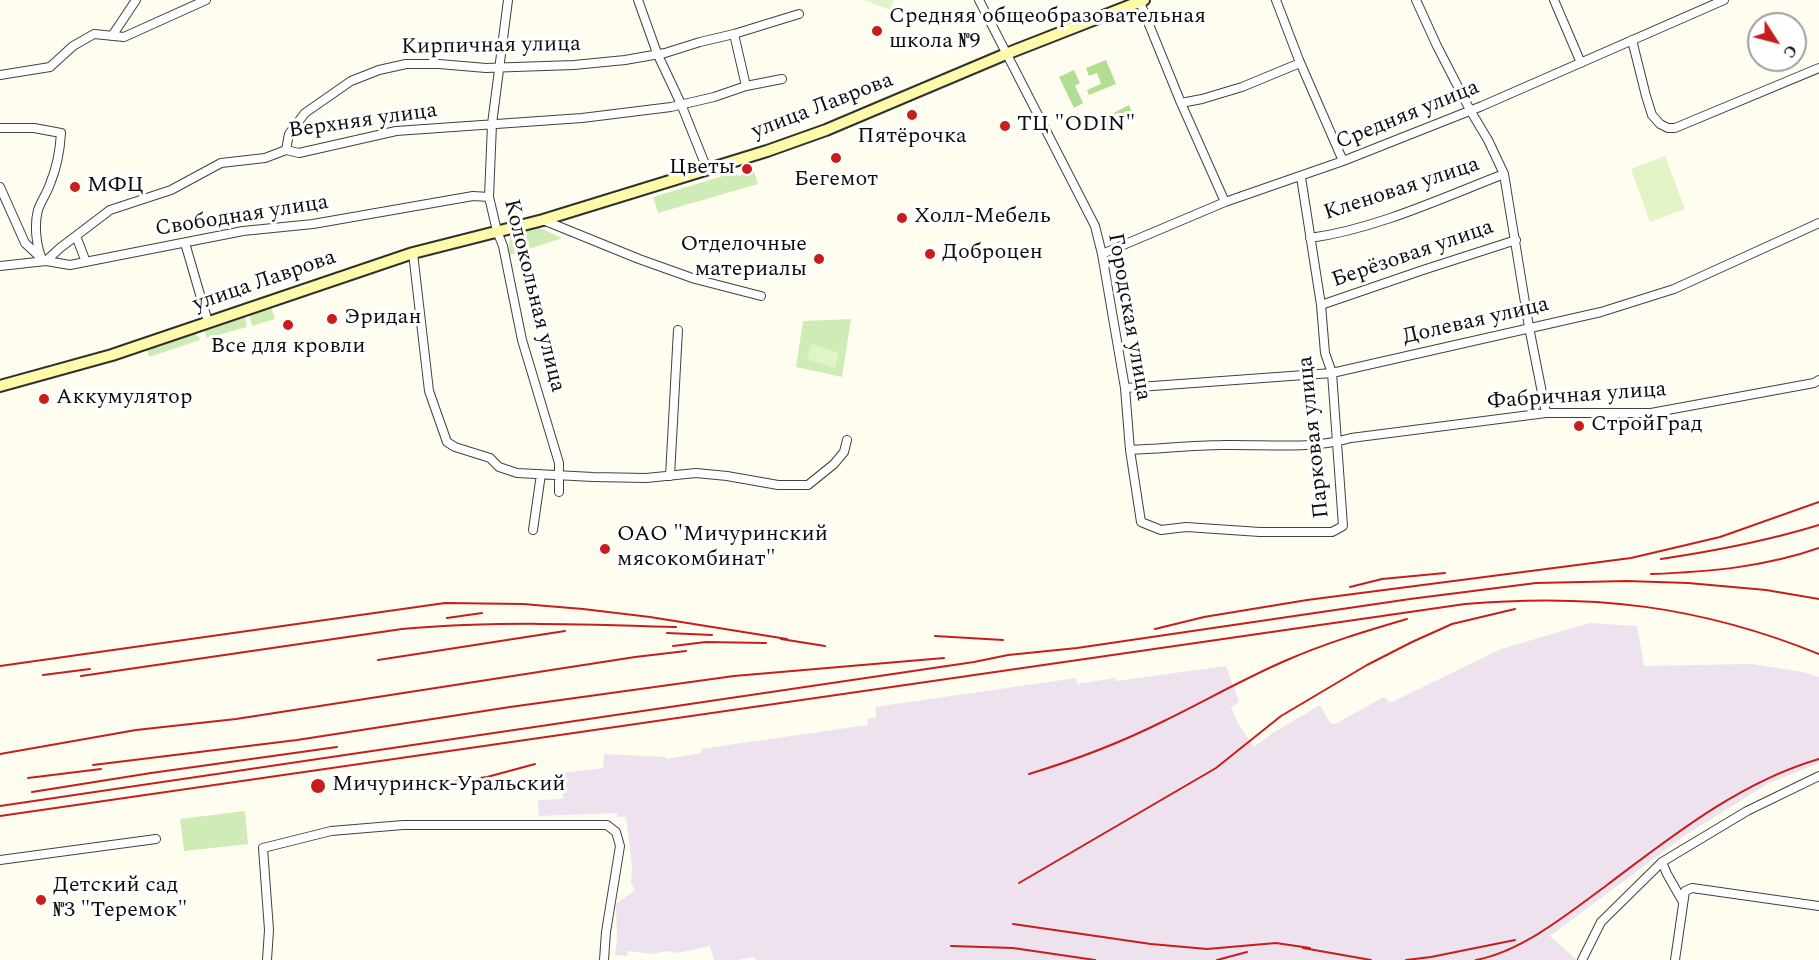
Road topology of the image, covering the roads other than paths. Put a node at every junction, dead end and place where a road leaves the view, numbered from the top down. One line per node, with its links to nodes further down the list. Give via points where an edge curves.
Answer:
1 (136, 0): 13 (street)
2 (206, 0): 13 (street, via 124,37)
3 (508, 0): 19 (street, Колокольная улица)
4 (638, 0): 15 (street)
5 (979, 0): 16 (street, Городская улица)
6 (1141, 0): 16 (main road, улица Лаврова); 24 (street)
7 (1276, 0): 17 (street)
8 (1416, 0): 26 (street)
9 (1554, 0): 18 (street)
10 (1724, 0): 14 (street, Средняя улица)
11 (799, 14): 12 (street, Кирпичная улица)
12 (734, 34): 15 (street, Кирпичная улица); 23 (street)
13 (112, 36): 21 (street, via 94,34 73,46 51,67)
14 (1632, 40): 18 (street, Средняя улица); 20 (street, via 1652,115 1668,128)
15 (657, 54): 19 (street, Кирпичная улица, via 585,64); 25 (street)
16 (1006, 54): 31 (main road, улица Лаврова, via 826,130); 45 (street, Городская улица, via 1095,226)
17 (1300, 63): 24 (street, via 1242,87); 30 (street)
18 (1581, 63): 26 (street, Средняя улица)
19 (500, 68): 27 (street, Колокольная улица); 29 (street, Кирпичная улица, via 406,64 379,70 351,81 306,113 290,134)
20 (1819, 68)
21 (0, 75)
22 (782, 80): 23 (street, Верхняя улица)
23 (746, 86): 25 (street, Верхняя улица)
24 (1181, 103): 36 (street)
25 (681, 104): 27 (street, Верхняя улица, via 582,118); 31 (street)
26 (1470, 110): 30 (street, Средняя улица); 32 (street)
27 (492, 124): 29 (street, Верхняя улица, via 396,131 298,153); 35 (street, Колокольная улица)
28 (0, 128): 46 (street, via 61,133 60,155 35,226)
29 (286, 150): 40 (street, Верхняя улица, via 265,158 221,163 171,190 110,210)
30 (1343, 162): 33 (street, Средняя улица)
31 (707, 169): 37 (main road, улица Лаврова)
32 (1504, 174): 41 (street, Кленовая улица, via 1339,234); 42 (street)
33 (1301, 177): 36 (street, Средняя улица); 41 (street, Парковая улица)
34 (0, 187): 46 (street, via 26,243)
35 (489, 197): 39 (street, Колокольная улица); 43 (street, Свободная улица, via 435,201)
36 (1225, 202): 45 (street, Средняя улица)
37 (543, 220): 39 (main road, улица Лаврова); 49 (street, via 686,276)
38 (1819, 223): 52 (street, Долевая улица, via 1674,289 1601,312)
39 (497, 231): 44 (main road, улица Лаврова); 63 (street, Колокольная улица, via 522,340)
40 (76, 236): 46 (street, Верхняя улица); 47 (street)
41 (1310, 238): 50 (street, Парковая улица)
42 (1516, 240): 50 (street, Берёзовая улица); 52 (street)
43 (185, 243): 47 (street, Свободная улица); 51 (street)
44 (414, 253): 51 (main road, улица Лаврова); 62 (street, via 429,391 447,441 490,458 499,467)
45 (1102, 254): 57 (street, Городская улица)
46 (43, 260): 47 (street, Свободная улица, via 70,265); 48 (street, Свободная улица)
47 (86, 262)
48 (0, 266)
49 (761, 296)
50 (1321, 305): 54 (street, Парковая улица, via 1325,353)
51 (208, 322): 56 (main road, улица Лаврова, via 111,355)
52 (1529, 327): 54 (street, Долевая улица); 58 (street)
53 (678, 330): 64 (street)
54 (1332, 373): 57 (street, Долевая улица); 60 (street, Парковая улица)
55 (1819, 380): 58 (street, Фабричная улица, via 1651,413)
56 (0, 386)
57 (1125, 388): 61 (street, Городская улица)
58 (1546, 412): 60 (street, Фабричная улица)
59 (847, 440): 64 (street, via 844,452 834,464 808,485 778,485 696,473)
60 (1336, 443): 61 (street, Фабричная улица); 66 (street, Парковая улица, via 1343,526 1332,532 1186,527 1161,530)
61 (1130, 450): 66 (street, Городская улица)
62 (541, 474): 63 (street); 67 (street)
63 (560, 474): 64 (street); 65 (street, Колокольная улица)
64 (670, 476)
65 (559, 492)
66 (1141, 522)
67 (533, 530)
68 (1819, 776): 71 (street, via 1747,811)
69 (156, 839): 70 (street)
70 (0, 860)
71 (1662, 862): 72 (street); 76 (street, via 1601,922)
72 (1683, 902): 73 (street, via 1685,891 1692,888); 77 (street)
73 (1819, 906)
74 (267, 960): 75 (street, via 269,930 263,848 331,831 403,825 607,825 616,832 620,846)
75 (604, 960)
76 (1582, 960)
77 (1675, 960)

